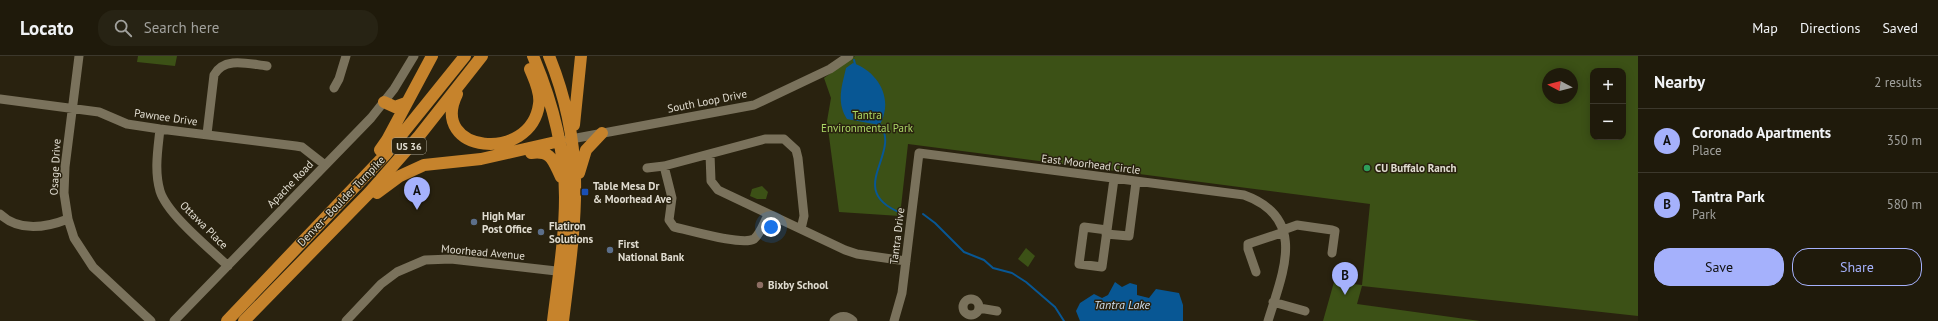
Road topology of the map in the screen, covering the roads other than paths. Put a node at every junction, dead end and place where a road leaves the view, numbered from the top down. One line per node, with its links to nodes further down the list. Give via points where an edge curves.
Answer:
1 (79, 56): 20 (street, Osage Drive)
2 (346, 56): 15 (street)
3 (414, 56): 18 (street, Apache Road)
4 (432, 56): 19 (highway)
5 (465, 56): 35 (highway, Denver–Boulder Turnpike / US 36, via 399,138)
6 (482, 56): 14 (highway, Denver–Boulder Turnpike / US 36)
7 (526, 56): 14 (highway, via 537,88 539,104 530,126 511,141 485,144 469,140 458,131 452,121 451,108)
8 (533, 56): 25 (highway, via 549,97)
9 (549, 56): 24 (highway, via 562,91)
10 (581, 56): 16 (highway)
11 (589, 56): 16 (highway, via 586,75)
12 (849, 56): 22 (street, South Loop Drive, via 830,69 754,105)
13 (267, 66): 23 (street, via 231,62 218,68 214,75)
14 (465, 77): 36 (highway, Denver–Boulder Turnpike / US 36, via 418,136)
15 (334, 88)
16 (576, 98): 24 (highway)
17 (0, 99): 20 (street, Pawnee Drive)
18 (384, 102): 19 (highway, via 395,107); 29 (street, Apache Road)
19 (406, 103): 35 (highway, via 387,140)
20 (72, 108): 21 (street, Pawnee Drive, via 99,112 127,124); 39 (street, Osage Drive, via 64,194)
21 (160, 129): 23 (street, Pawnee Drive); 45 (street, Ottawa Place, via 156,166 163,197 174,214)
22 (602, 133): 24 (street, South Loop Drive); 34 (highway, via 586,150)
23 (207, 134): 29 (street, Pawnee Drive, via 302,147)
24 (573, 139): 25 (street, South Loop Drive); 34 (highway)
25 (560, 142): 27 (highway); 34 (highway)
26 (919, 153): 32 (street, East Moorhead Circle); 44 (street, Tantra Drive)
27 (506, 154): 34 (highway, via 547,154); 36 (highway, via 424,165 388,184)
28 (710, 154): 30 (street); 38 (street, via 711,181 715,188); 40 (street, via 765,139 784,139 796,150 798,158 804,216)
29 (325, 165): 45 (street, Apache Road)
30 (664, 166): 31 (street); 38 (street, via 672,198 669,220 674,228 718,238 752,240)
31 (647, 168)
32 (1114, 179): 33 (street, East Moorhead Circle); 42 (street)
33 (1136, 182): 41 (street, East Moorhead Circle, via 1244,195 1258,201 1276,216); 42 (street, via 1129,236)
34 (570, 184): 46 (highway, via 576,213)
35 (350, 191): 54 (highway, Denver–Boulder Turnpike / US 36)
36 (350, 213): 55 (highway, Denver–Boulder Turnpike / US 36)
37 (0, 214): 39 (street, via 4,218 29,227 53,225)
38 (768, 215): 40 (street)
39 (68, 219): 52 (street, Osage Drive, via 74,238 93,267)
40 (801, 229): 44 (street, via 857,254)
41 (1283, 231): 43 (street, via 1297,225 1332,230); 47 (street, via 1248,244); 48 (street, via 1287,253)
42 (1107, 232): 42 (street, via 1102,267 1079,264 1084,227)
43 (1332, 254)
44 (906, 261): 61 (street, Tantra Drive, via 902,293)
45 (228, 266): 53 (street, Apache Road)
46 (564, 272): 56 (street, Moorhead Avenue, via 451,259 426,260 397,272 381,284); 57 (highway); 58 (highway)
47 (1256, 272)
48 (1273, 302): 51 (street); 62 (street)
49 (979, 308): 50 (street)
50 (997, 311)
51 (1305, 311)
52 (151, 321)
53 (174, 321)
54 (227, 321)
55 (244, 321)
56 (346, 321)
57 (553, 321)
58 (563, 321)
59 (834, 321): 60 (street, via 844,316)
60 (853, 321)
61 (894, 321)
62 (1268, 321)

